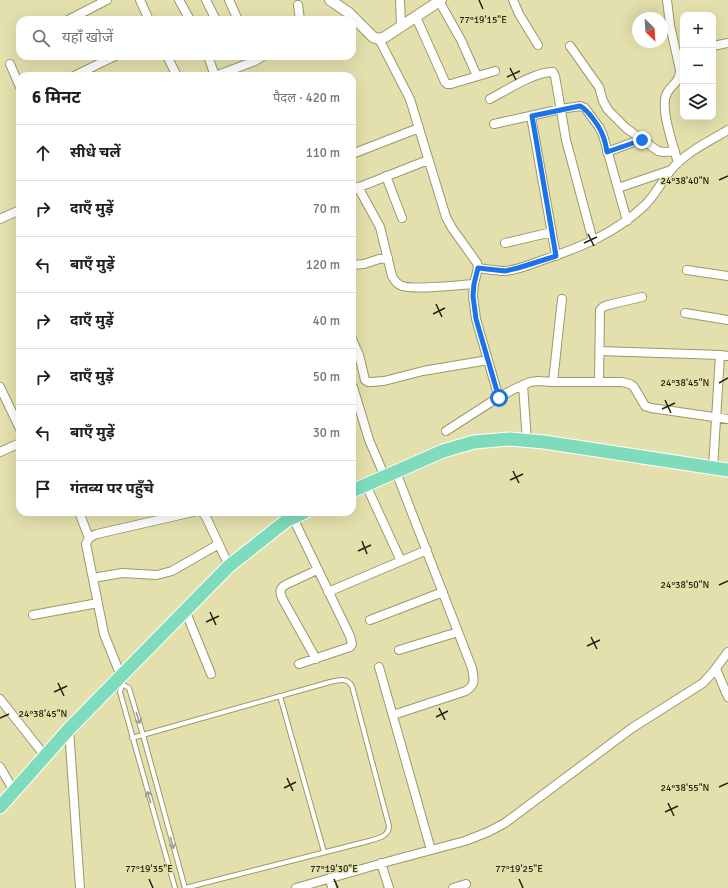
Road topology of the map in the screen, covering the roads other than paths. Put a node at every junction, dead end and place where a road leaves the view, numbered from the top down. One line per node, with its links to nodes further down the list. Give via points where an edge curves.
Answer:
1 (108, 0): 12 (street)
2 (140, 0): 13 (street)
3 (179, 0): 14 (street)
4 (206, 0): 15 (street)
5 (229, 0): 16 (street)
6 (330, 0): 18 (street)
7 (400, 0): 21 (street)
8 (513, 0): 24 (street)
9 (667, 0): 27 (street, via 670,25)
10 (440, 1): 19 (street); 39 (street)
11 (298, 5): 17 (street)
12 (76, 16)
13 (148, 16)
14 (188, 16)
15 (214, 16)
16 (236, 16)
17 (299, 16)
18 (352, 16)
19 (416, 17): 21 (street); 39 (street, via 447,84)
20 (356, 20): 22 (street, via 373,37)
21 (402, 26): 22 (street)
22 (380, 40): 45 (street, via 410,99)
23 (728, 43): 25 (street)
24 (538, 45)
25 (716, 45)
26 (570, 46): 47 (street, via 599,87 608,110)
27 (680, 59)
28 (107, 60): 35 (street)
29 (169, 60): 36 (street)
30 (209, 60): 37 (street)
31 (250, 60): 38 (street)
32 (10, 64): 40 (street)
33 (680, 70): 48 (street, via 679,78 665,101 665,112)
34 (495, 71): 39 (street)
35 (82, 72)
36 (175, 72)
37 (214, 72)
38 (224, 72)
39 (477, 76)
40 (16, 78)
41 (490, 99): 42 (street, via 534,76 553,72)
42 (560, 109): 43 (street); 50 (street, via 580,106 584,108 603,135); 63 (street)
43 (532, 116): 44 (street); 62 (street)
44 (494, 124)
45 (419, 128): 49 (street); 51 (street)
46 (728, 130): 52 (street)
47 (642, 140): 48 (street, via 658,151); 50 (street)
48 (675, 151): 52 (street)
49 (356, 152)
50 (607, 152): 56 (street)
51 (428, 160): 54 (street); 68 (street, via 446,217)
52 (678, 163): 53 (street)
53 (671, 170): 56 (street); 61 (street, via 653,197)
54 (386, 176): 55 (street); 59 (street)
55 (356, 188)
56 (618, 188): 61 (street)
57 (356, 190): 66 (street, via 380,227)
58 (16, 212): 60 (street)
59 (402, 218)
60 (0, 219)
61 (627, 221): 63 (street)
62 (552, 232): 64 (street); 65 (street)
63 (593, 241): 65 (street)
64 (505, 243)
65 (556, 256): 68 (street, via 505,271)
66 (388, 258): 67 (street); 71 (street, via 392,276 404,287)
67 (356, 265)
68 (478, 268): 71 (street)
69 (686, 270): 70 (street)
70 (728, 276)
71 (474, 284): 79 (street, via 476,319)
72 (642, 297): 77 (street, via 602,307)
73 (562, 299): 80 (street)
74 (685, 313): 75 (street)
75 (728, 320)
76 (356, 348): 79 (street, via 365,380 368,382)
77 (600, 351): 78 (street); 81 (street)
78 (724, 356): 86 (street)
79 (488, 360): 85 (street)
80 (553, 382): 81 (street); 82 (street, via 538,381)
81 (599, 382): 86 (street, via 630,384 645,406 651,408)
82 (524, 385): 85 (street); 90 (street)
83 (0, 387): 88 (street)
84 (356, 397): 95 (street, via 369,440)
85 (499, 398): 89 (street)
86 (716, 417): 87 (street); 93 (street)
87 (728, 419)
88 (16, 421)
89 (446, 431)
90 (527, 441): 93 (main road); 95 (main road, via 510,439 474,442 443,451)
91 (16, 445): 92 (street)
92 (0, 452)
93 (713, 468): 94 (main road)
94 (728, 470)
95 (391, 474): 96 (main road); 105 (street)
96 (366, 485): 97 (main road); 106 (street)
97 (356, 489)
98 (81, 516): 103 (street)
99 (176, 516): 103 (street)
100 (205, 516): 104 (street)
101 (297, 516): 102 (main road)
102 (293, 518): 107 (main road); 108 (street)
103 (89, 538): 109 (street, via 86,544)
104 (219, 544): 107 (street); 109 (street, via 172,571 157,575 122,574)
105 (427, 550): 106 (street); 111 (street)
106 (401, 561): 110 (street)
107 (229, 566): 113 (main road)
108 (318, 570): 110 (street); 119 (street, via 281,587 280,590)
109 (93, 578): 112 (street)
110 (328, 592): 119 (street, via 352,644)
111 (443, 592): 115 (street); 116 (street)
112 (98, 603): 114 (street); 124 (street, via 104,634)
113 (185, 610): 123 (street); 124 (main road)
114 (33, 615)
115 (370, 620)
116 (458, 632): 117 (street); 128 (street, via 472,668 472,687)
117 (399, 650)
118 (728, 652): 122 (street)
119 (316, 659): 120 (street)
120 (299, 664)
121 (379, 667): 128 (street)
122 (716, 669): 126 (street); 136 (street, via 703,683 632,728 506,823 465,841)
123 (211, 674)
124 (121, 680): 129 (main road); 130 (lane, one-way to 130, via 129,688); 131 (lane, via 120,692)
125 (280, 696): 130 (lane); 137 (lane); 137 (lane, via 342,679 350,683 353,689 389,829 383,836)
126 (728, 697)
127 (0, 699): 132 (street)
128 (393, 715): 136 (street)
129 (69, 729): 132 (main road); 141 (street)
130 (143, 735): 131 (lane); 143 (lane, one-way to 143)
131 (132, 738): 142 (lane, one-way to 131)
132 (46, 756): 134 (main road)
133 (0, 767): 134 (street)
134 (14, 791): 135 (main road)
135 (0, 807)
136 (431, 850): 138 (street)
137 (324, 852): 143 (lane)
138 (381, 863): 139 (street); 146 (street)
139 (330, 878): 144 (street); 145 (street)
140 (466, 884): 147 (street)
141 (80, 888)
142 (175, 888)
143 (185, 888)
144 (296, 888)
145 (332, 888)
146 (389, 888)
147 (453, 888)

